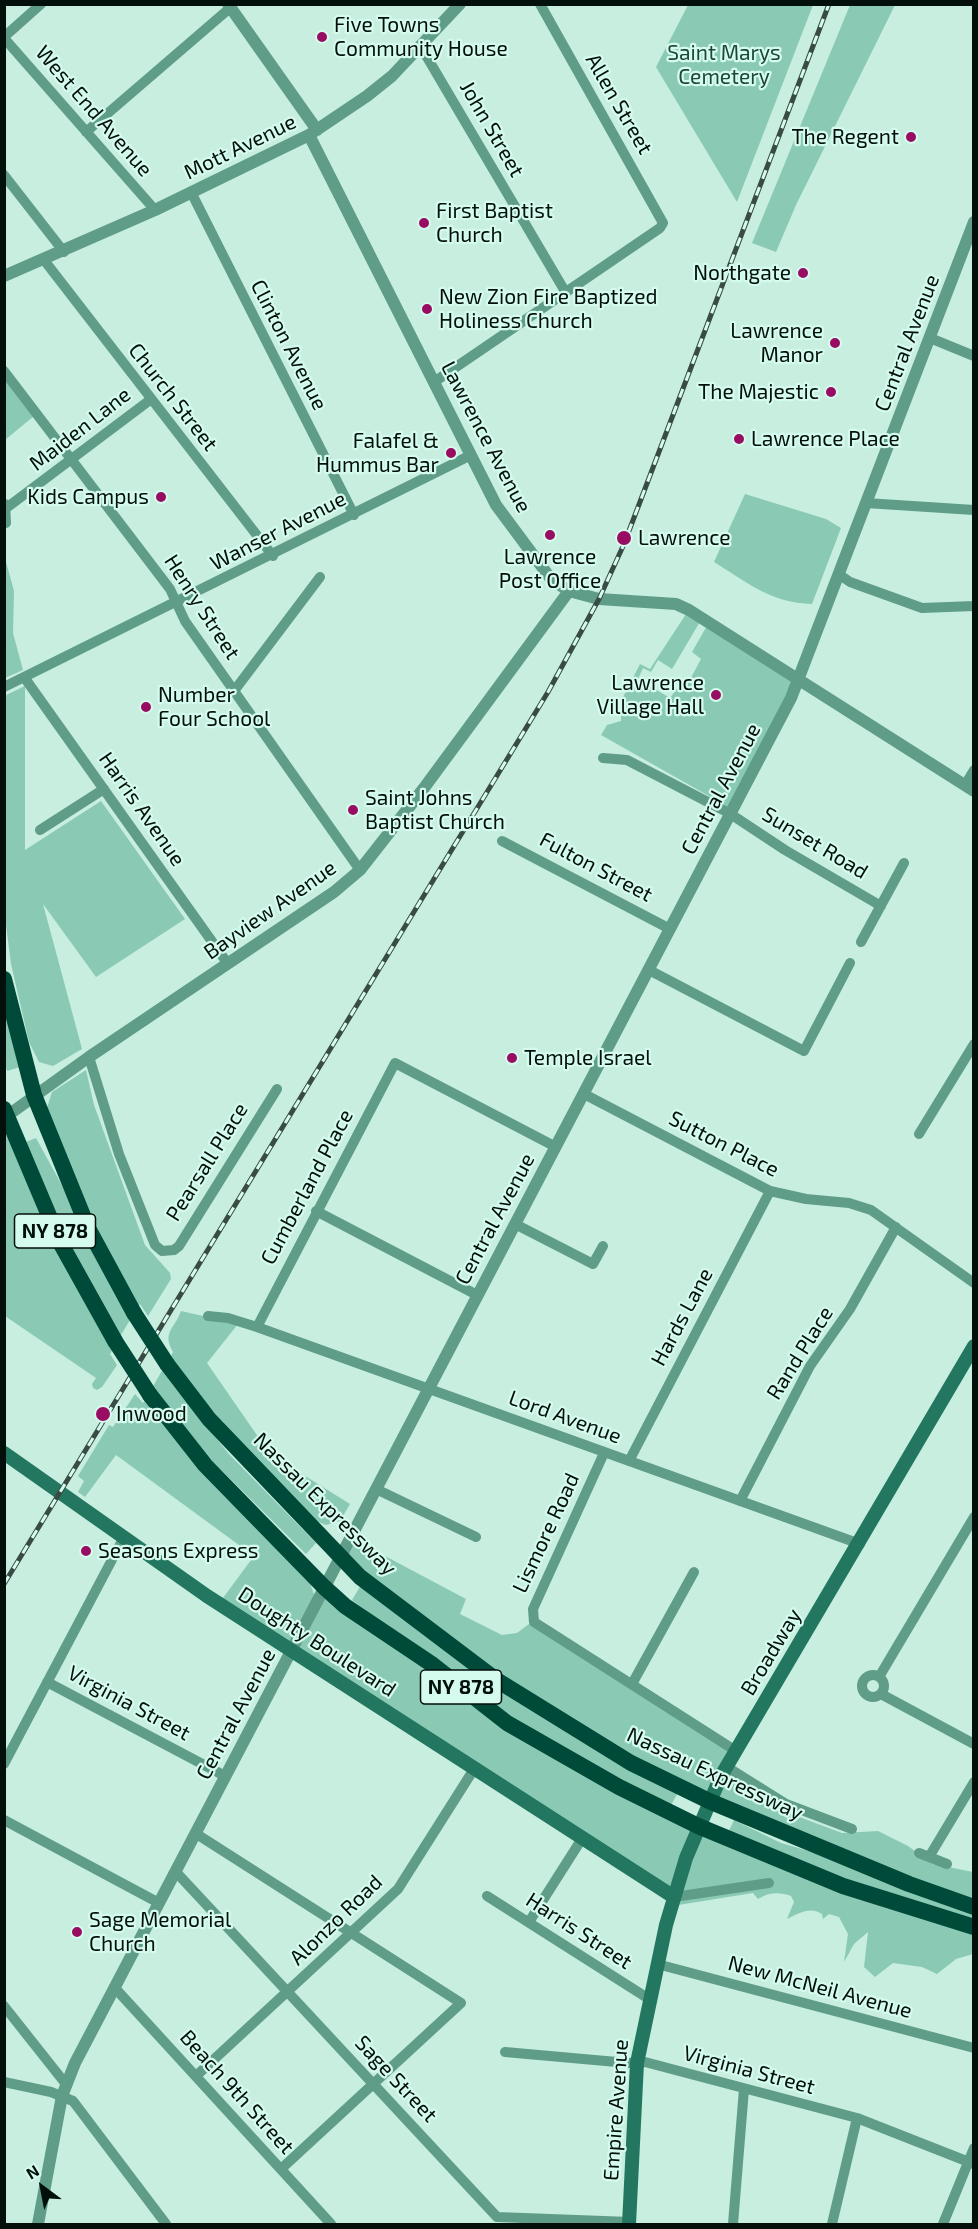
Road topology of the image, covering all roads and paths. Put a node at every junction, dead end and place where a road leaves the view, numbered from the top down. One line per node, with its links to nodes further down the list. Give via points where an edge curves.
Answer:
1 (41, 4): 5 (street)
2 (460, 4): 6 (street, Mott Avenue)
3 (540, 4): 16 (street, Allen Street, via 663,223)
4 (229, 6): 7 (street); 8 (street, Lawrence Avenue)
5 (4, 37): 7 (street, West End Avenue)
6 (421, 47): 8 (street, Mott Avenue, via 369,95); 16 (street, John Street)
7 (86, 132): 11 (street, West End Avenue)
8 (313, 132): 10 (street, Mott Avenue); 20 (street, Lawrence Avenue)
9 (4, 175): 13 (street)
10 (191, 192): 11 (street, Mott Avenue); 28 (street, Clinton Avenue)
11 (154, 210): 13 (street, Mott Avenue)
12 (974, 222): 17 (street, Central Avenue)
13 (64, 252): 14 (street, Mott Avenue)
14 (44, 260): 15 (street, Mott Avenue); 21 (street, Church Street)
15 (4, 276)
16 (566, 293): 20 (street)
17 (930, 338): 18 (street); 25 (street, Central Avenue)
18 (974, 356)
19 (4, 372): 23 (street, Henry Street)
20 (434, 382): 22 (street, Lawrence Avenue)
21 (150, 400): 23 (street, Maiden Lane); 30 (street, Church Street)
22 (471, 455): 28 (street, Wanser Avenue); 33 (street, Lawrence Avenue, via 510,526 551,579)
23 (72, 460): 26 (street, Maiden Lane); 34 (street, Henry Street, via 170,589)
24 (4, 503): 26 (street)
25 (866, 503): 27 (street); 31 (street, Central Avenue)
26 (5, 509): 29 (street)
27 (974, 510)
28 (354, 515): 30 (street, Wanser Avenue)
29 (6, 523)
30 (273, 556): 34 (street, Wanser Avenue)
31 (840, 575): 35 (street, via 922,608); 37 (street, Central Avenue)
32 (320, 577): 39 (street)
33 (569, 591): 37 (street, Lawrence Avenue, via 630,602 676,604); 48 (street, Bayview Avenue)
34 (176, 604): 36 (street, Wanser Avenue); 39 (street, Henry Street)
35 (974, 606)
36 (24, 677): 38 (street, Wanser Avenue); 43 (street, Harris Avenue)
37 (799, 681): 42 (street, Lawrence Avenue); 44 (street, Central Avenue)
38 (4, 687)
39 (234, 691): 48 (street, Henry Street)
40 (603, 758): 44 (street, Sunset Road, via 627,760)
41 (974, 770): 42 (street)
42 (969, 788)
43 (104, 789): 45 (street); 53 (street, Harris Avenue)
44 (729, 813): 49 (street, Sunset Road); 50 (street, Central Avenue)
45 (40, 830)
46 (502, 841): 50 (street, Fulton Street)
47 (904, 863): 49 (street)
48 (360, 870): 53 (street, Bayview Avenue)
49 (881, 906): 51 (street)
50 (670, 929): 54 (street, Central Avenue)
51 (861, 942)
52 (850, 963): 54 (street, via 804,1051)
53 (228, 964): 57 (street, Bayview Avenue)
54 (649, 970): 59 (street, Central Avenue)
55 (4, 979): 60 (highway, Nassau Expressway / NY 878)
56 (974, 1044): 62 (street)
57 (88, 1056): 58 (street, Pearsall Place, via 117,1148 155,1245 168,1252 179,1246); 60 (street, Bayview Avenue)
58 (277, 1089)
59 (584, 1094): 63 (street, Central Avenue); 64 (street, Sutton Place)
60 (34, 1095): 61 (street, Bayview Avenue); 84 (highway, Nassau Expressway / NY 878, bridge, via 88,1228 167,1364 209,1419)
61 (5, 1114): 86 (highway, NY 878, bridge, via 61,1244 150,1395 205,1465)
62 (919, 1134)
63 (556, 1147): 65 (street, Cumberland Place, via 395,1063); 66 (street, Central Avenue)
64 (770, 1191): 67 (street, Sutton Place, via 861,1206); 77 (street, Hards Lane)
65 (316, 1211): 70 (street); 72 (street, Cumberland Place)
66 (515, 1224): 68 (street, via 593,1264); 70 (street, Central Avenue)
67 (896, 1227): 69 (street, Sutton Place); 79 (street, Rand Place, via 850,1309 810,1366)
68 (603, 1245)
69 (974, 1283)
70 (477, 1294): 74 (street, Central Avenue)
71 (208, 1316): 72 (street, Lord Avenue)
72 (257, 1327): 74 (street, Lord Avenue)
73 (974, 1346): 83 (main road, Broadway)
74 (428, 1387): 76 (street, Lord Avenue); 78 (street, Central Avenue)
75 (4, 1453): 82 (main road, Doughty Boulevard)
76 (604, 1453): 77 (street, Lord Avenue); 90 (street, Lismore Road, via 532,1616 534,1622)
77 (629, 1461): 79 (street, Lord Avenue)
78 (376, 1489): 81 (street); 84 (street, Central Avenue)
79 (740, 1501): 83 (street, Lord Avenue)
80 (974, 1517): 88 (street)
81 (476, 1536)
82 (124, 1538): 87 (main road, Doughty Boulevard); 89 (street)
83 (860, 1544): 93 (main road, Broadway)
84 (340, 1556): 86 (street, Central Avenue); 99 (highway, Nassau Expressway / NY 878, via 360,1577 495,1679 631,1763)
85 (694, 1572): 90 (street)
86 (324, 1587): 87 (street, Central Avenue); 101 (highway, NY 878, via 507,1723 619,1787)
87 (291, 1651): 96 (main road, Doughty Boulevard); 97 (street, Central Avenue)
88 (879, 1677): 91 (street, via 884,1684); 91 (street, via 868,1677 862,1686 867,1695)
89 (47, 1682): 94 (street); 97 (street, Virginia Street)
90 (632, 1684): 93 (street)
91 (881, 1694): 92 (street)
92 (974, 1744)
93 (736, 1751): 95 (main road, Broadway)
94 (4, 1764)
95 (727, 1767): 99 (main road, Broadway); 102 (street, via 786,1804)
96 (474, 1769): 104 (main road, Doughty Boulevard); 114 (street, Alonzo Road, via 398,1889)
97 (225, 1776): 103 (street, Central Avenue)
98 (974, 1782): 105 (street, via 924,1855)
99 (709, 1801): 101 (main road, Broadway); 111 (highway, Nassau Expressway / NY 878)
100 (4, 1820): 110 (street)
101 (699, 1826): 109 (main road, Broadway); 113 (highway, NY 878, via 843,1886)
102 (852, 1829)
103 (195, 1833): 106 (street, Central Avenue); 114 (street)
104 (583, 1837): 109 (main road, Doughty Boulevard); 112 (street)
105 (947, 1864)
106 (176, 1872): 110 (street, Central Avenue); 117 (street, Sage Street)
107 (769, 1883): 109 (street)
108 (487, 1896): 112 (street, Harris Street)
109 (674, 1897): 115 (main road, Broadway)
110 (159, 1903): 116 (street, Central Avenue)
111 (974, 1907)
112 (528, 1922): 118 (street, Harris Street)
113 (974, 1928)
114 (352, 1933): 117 (street, Alonzo Road); 126 (street, via 462,2003)
115 (657, 1964): 118 (main road, Broadway); 120 (street, New McNeil Avenue)
116 (114, 1987): 123 (street, Beach 9th Street); 125 (street, Central Avenue)
117 (288, 1993): 123 (street, Alonzo Road); 126 (street, Sage Street)
118 (649, 1999): 122 (main road, Empire Avenue)
119 (4, 2006): 125 (street)
120 (974, 2048)
121 (505, 2052): 122 (street, Virginia Street)
122 (637, 2063): 127 (street, Virginia Street); 134 (main road, Empire Avenue)
123 (196, 2076): 132 (street, Beach 9th Street)
124 (4, 2082): 128 (street)
125 (65, 2083): 128 (street, Central Avenue)
126 (375, 2084): 132 (street); 133 (street, Sage Street, via 497,2217)
127 (744, 2089): 129 (street, Virginia Street); 138 (street)
128 (62, 2096): 135 (street, Central Avenue); 136 (street, via 73,2101)
129 (857, 2118): 131 (street, Virginia Street); 139 (street)
130 (974, 2148): 131 (street)
131 (971, 2162): 140 (street)
132 (281, 2169): 137 (street, Beach 9th Street)
133 (524, 2221): 134 (street, Sage Street)
134 (629, 2223)
135 (38, 2224)
136 (166, 2224)
137 (331, 2224)
138 (733, 2224)
139 (832, 2224)
140 (943, 2224)

